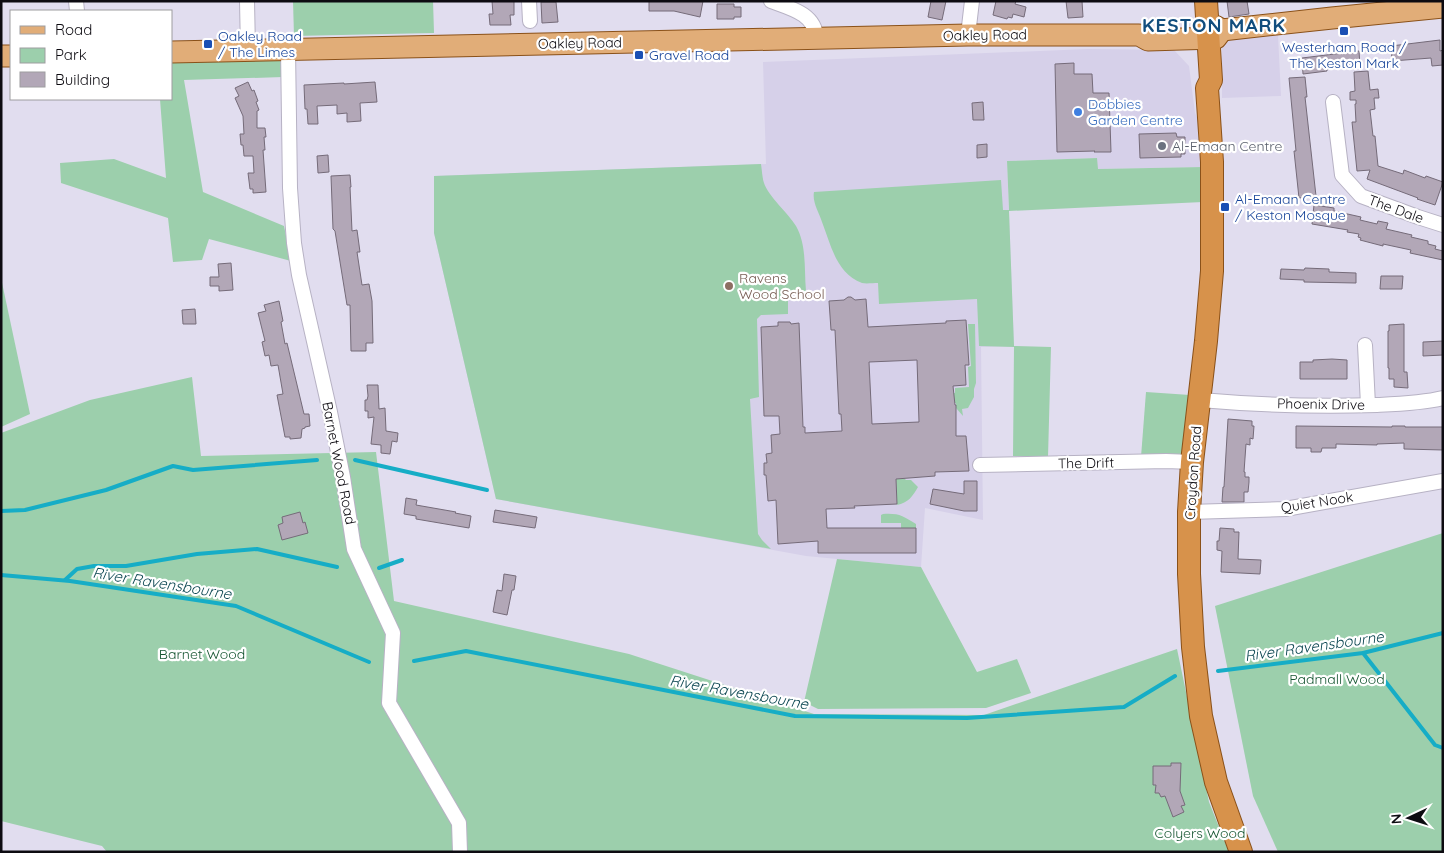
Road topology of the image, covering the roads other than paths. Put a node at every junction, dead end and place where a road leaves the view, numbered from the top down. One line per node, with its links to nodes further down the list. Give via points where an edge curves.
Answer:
1 (247, 1): 13 (street)
2 (529, 1): 8 (street)
3 (771, 1): 11 (street, via 806,16 816,31)
4 (972, 1): 10 (street)
5 (1194, 1): 9 (highway, Croydon Road)
6 (1206, 1): 9 (highway, Croydon Road)
7 (1443, 7): 9 (main road, Oakley Road)
8 (530, 21)
9 (1206, 32): 10 (main road, Oakley Road, via 1148,40 1140,35); 19 (highway, Croydon Road, via 1200,81 1207,88 1213,169 1212,271)
10 (968, 34): 11 (main road, Oakley Road)
11 (816, 38): 12 (main road, Oakley Road)
12 (288, 49): 13 (main road, Oakley Road); 25 (street, Barnet Wood Road, via 290,188 298,275 330,412 354,549 392,633 389,703 459,823)
13 (248, 50): 14 (main road, Oakley Road)
14 (172, 52)
15 (1334, 102): 16 (street, The Dale, via 1342,175 1361,196)
16 (1443, 225)
17 (1365, 345): 20 (street)
18 (1443, 398): 20 (street, Phoenix Drive)
19 (1200, 400): 20 (street, Phoenix Drive); 21 (highway, Croydon Road)
20 (1368, 405)
21 (1192, 462): 22 (street, The Drift); 24 (highway, Croydon Road)
22 (980, 465)
23 (1443, 481): 24 (street, Quiet Nook, via 1285,509)
24 (1189, 512): 26 (highway, Croydon Road, via 1191,613 1201,716 1216,782)
25 (460, 852)
26 (1241, 852)

